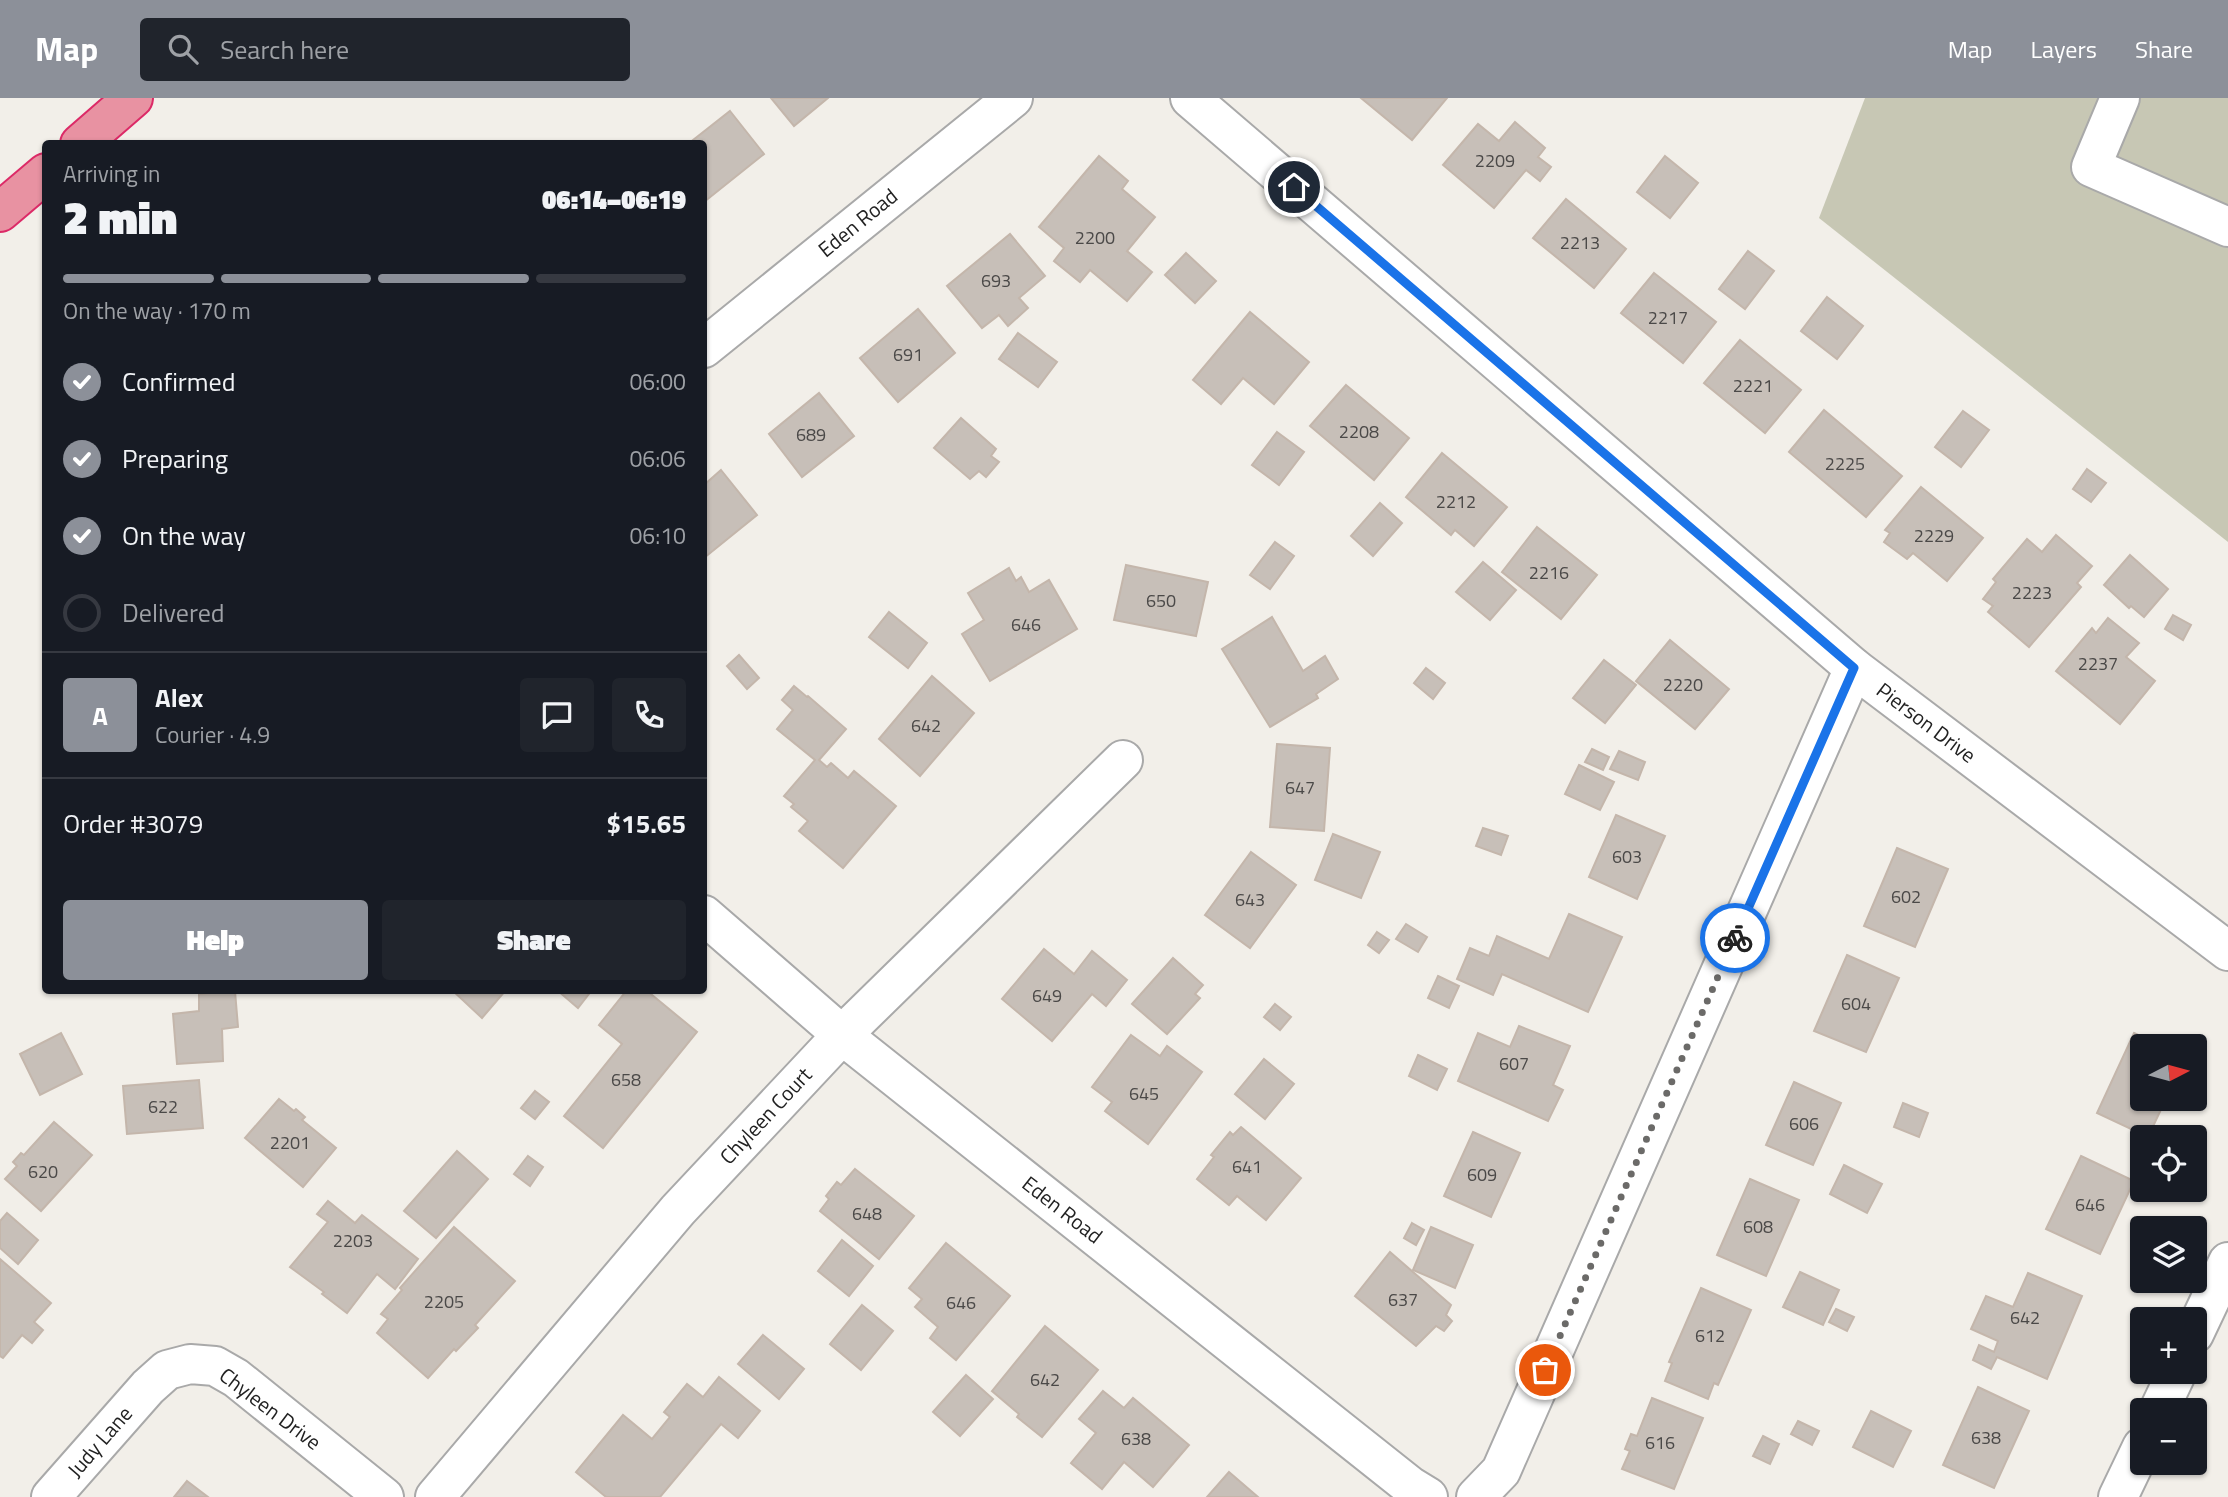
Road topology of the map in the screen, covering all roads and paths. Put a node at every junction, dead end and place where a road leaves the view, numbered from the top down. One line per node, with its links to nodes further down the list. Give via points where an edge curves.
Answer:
1 (132, 98): 5 (highway)
2 (1013, 98): 9 (street, Eden Road)
3 (1190, 98): 10 (street, Pierson Drive)
4 (2120, 98): 8 (street, via 2091,167)
5 (85, 140)
6 (42, 176): 7 (highway)
7 (0, 212)
8 (2228, 228)
9 (707, 346)
10 (1854, 668): 13 (street, Pierson Drive); 23 (street, via 1501,1471)
11 (1123, 760): 14 (street, Chyleen Court)
12 (707, 918): 14 (street, Eden Road)
13 (2228, 951)
14 (842, 1035): 21 (street, Chyleen Court, via 678,1210); 22 (street, Eden Road)
15 (2228, 1262): 16 (street)
16 (2207, 1307)
17 (148, 1387): 19 (street, Judy Lane); 20 (street, Chyleen Drive, via 167,1370 190,1364 215,1366)
18 (2130, 1472): 24 (street)
19 (51, 1497)
20 (384, 1497)
21 (435, 1497)
22 (1428, 1497)
23 (1476, 1497)
24 (2118, 1497)

